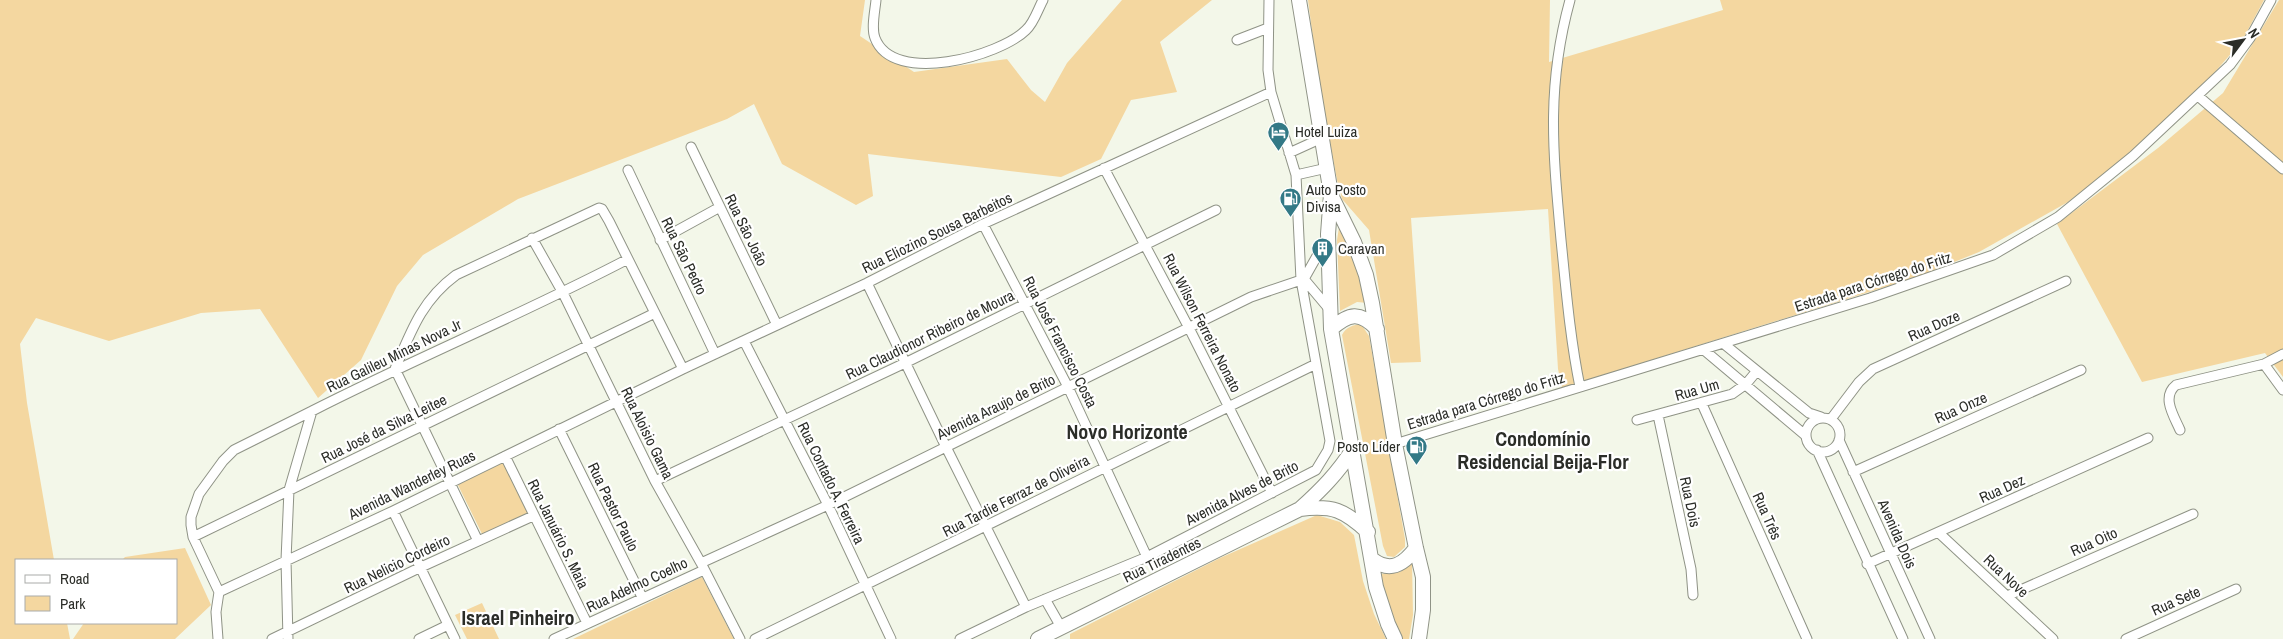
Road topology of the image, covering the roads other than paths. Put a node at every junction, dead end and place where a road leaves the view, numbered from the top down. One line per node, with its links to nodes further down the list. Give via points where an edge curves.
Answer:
1 (876, 0): 2 (street, via 875,38 883,50 893,58 920,64 976,55 1013,40 1027,29)
2 (1043, 0)
3 (1269, 0): 7 (street, Avenida Alves de Brito)
4 (1299, 0): 11 (main road)
5 (1570, 0): 53 (street, via 1556,60 1552,150 1569,323)
6 (2271, 0): 10 (street, Estrada para Córrego do Fritz, via 2250,38 2230,65)
7 (1268, 28): 8 (street); 9 (street, Avenida Alves de Brito)
8 (1237, 40)
9 (1271, 92): 13 (street, Avenida Alves de Brito); 14 (street, Rua Eliozino Sousa Barbeitos)
10 (2198, 96): 16 (street); 40 (street, Estrada para Córrego do Fritz, via 2093,190 2052,221 1994,255)
11 (1322, 138): 13 (street); 15 (main road)
12 (691, 147): 20 (street, Rua São João)
13 (1289, 153): 18 (street, Avenida Alves de Brito)
14 (1104, 168): 22 (street, Rua Eliozino Sousa Barbeitos); 26 (street, Rua Wilson Ferreira Nonato)
15 (1327, 168): 18 (street); 19 (main road)
16 (2283, 169)
17 (628, 170): 25 (street, Rua São Pedro)
18 (1296, 175): 28 (street, Avenida Alves de Brito)
19 (1331, 194): 23 (main road); 38 (main road, via 1366,275)
20 (720, 207): 25 (street); 35 (street, Rua São João)
21 (1216, 210): 26 (street, Rua Claudionor Ribeiro de Moura)
22 (983, 224): 30 (street, Rua Eliozino Sousa Barbeitos); 32 (street, Rua José Francisco Costa)
23 (1328, 234): 28 (street); 33 (main road)
24 (532, 238): 27 (street, via 599,208 610,221); 31 (street, Rua Aloisio Gama); 48 (street, via 456,275 439,287 414,322)
25 (660, 240): 43 (street, Rua São Pedro)
26 (1145, 243): 32 (street, Rua Claudionor Ribeiro de Moura); 36 (street, Rua Wilson Ferreira Nonato)
27 (628, 259): 31 (street, Rua Galileu Minas Nova Jr); 34 (street)
28 (1303, 280): 33 (street); 36 (street, Avenida Araujo de Brito, via 1250,297); 46 (street, Avenida Alves de Brito)
29 (2066, 281): 61 (street, Rua Doze, via 1873,369)
30 (867, 283): 35 (street, Rua Eliozino Sousa Barbeitos); 45 (street)
31 (563, 293): 41 (street, Rua Aloisio Gama); 48 (street, Rua Galileu Minas Nova Jr)
32 (1026, 303): 45 (street, Rua Claudionor Ribeiro de Moura); 54 (street, Rua José Francisco Costa)
33 (1330, 310): 37 (main road)
34 (655, 313): 41 (street, Rua José da Silva Leitee); 49 (street)
35 (777, 325): 39 (street, Rua Eliozino Sousa Barbeitos)
36 (1189, 328): 54 (street, Avenida Araujo de Brito); 58 (street, Rua Wilson Ferreira Nonato)
37 (1330, 329): 38 (main road, via 1349,317 1359,316); 72 (main road)
38 (1377, 329): 70 (main road)
39 (744, 341): 43 (street, Rua Eliozino Sousa Barbeitos); 62 (street, Rua Contado A. Ferreira)
40 (1724, 344): 42 (street, Estrada para Córrego do Fritz); 51 (street)
41 (588, 345): 56 (street, Rua Aloisio Gama); 64 (street, Rua José da Silva Leitee)
42 (1704, 350): 52 (street); 53 (street, Estrada para Córrego do Fritz)
43 (715, 354): 49 (street, Rua Eliozino Sousa Barbeitos)
44 (2283, 354): 47 (street)
45 (905, 363): 62 (street, Rua Claudionor Ribeiro de Moura); 71 (street)
46 (1316, 364): 58 (street, Rua Tardie Ferraz de Oliveira); 80 (street, Avenida Alves de Brito, via 1330,441 1328,450 1316,470)
47 (2264, 364): 55 (street); 66 (street, via 2176,385 2169,394 2169,403)
48 (395, 369): 59 (street, Rua Galileu Minas Nova Jr); 64 (street)
49 (683, 369): 56 (street, Rua Eliozino Sousa Barbeitos)
50 (2080, 370): 76 (street, Rua Onze)
51 (1756, 372): 52 (street, Rua Um); 61 (street, via 1808,413)
52 (1746, 384): 57 (street, Rua Um, via 1732,394); 67 (street)
53 (1580, 387): 70 (street, Estrada para Córrego do Fritz)
54 (1068, 388): 71 (street, Avenida Araujo de Brito); 75 (street, Rua José Francisco Costa)
55 (2283, 390)
56 (617, 403): 65 (street, Avenida Wanderley Ruas); 78 (street, Rua Aloisio Gama)
57 (1702, 404): 60 (street, Rua Um); 123 (street, Rua Três)
58 (1229, 406): 75 (street, Rua Tardie Ferraz de Oliveira); 80 (street, Rua Wilson Ferreira Nonato)
59 (312, 411): 79 (street); 89 (street, Rua Galileu Minas Nova Jr, via 249,441 223,461 199,494 191,517)
60 (1658, 415): 63 (street, Rua Um); 102 (street, Rua Dois, via 1691,569)
61 (1826, 418): 67 (street, via 1809,424); 69 (street, Avenida Dois, via 1837,426)
62 (785, 419): 78 (street, Rua Claudionor Ribeiro de Moura); 81 (street, Rua Contado A. Ferreira)
63 (1637, 420)
64 (422, 426): 77 (street); 79 (street, Rua José da Silva Leitee)
65 (560, 429): 74 (street, Avenida Wanderley Ruas); 104 (street, Rua Pastor Paulo)
66 (2180, 430)
67 (1806, 435): 73 (street, via 1810,446)
68 (2148, 438): 88 (street, Rua Dez)
69 (1839, 440): 73 (street, via 1829,450); 76 (street, Avenida Dois)
70 (1395, 444): 91 (main road)
71 (946, 447): 81 (street, Avenida Araujo de Brito); 86 (street)
72 (1352, 449): 82 (main road, Rua Tiradentes, via 1341,468); 87 (main road)
73 (1816, 450): 96 (street)
74 (505, 456): 77 (street, Avenida Wanderley Ruas); 85 (street, Rua Januário S. Maia)
75 (1106, 466): 86 (street, Rua Tardie Ferraz de Oliveira); 93 (street, Rua José Francisco Costa)
76 (1853, 472): 92 (street, Avenida Dois)
77 (451, 481): 83 (street, Avenida Wanderley Ruas); 90 (street)
78 (655, 481): 97 (street, Rua Aloisio Gama)
79 (289, 490): 89 (street, Rua José da Silva Leitee); 94 (street)
80 (1272, 493): 93 (street, Avenida Alves de Brito)
81 (828, 505): 97 (street, Avenida Araujo de Brito); 99 (street, Rua Contado A. Ferreira)
82 (1300, 509): 87 (main road, Rua Tiradentes, via 1322,506 1339,510); 109 (main road, Rua Tiradentes)
83 (393, 511): 94 (street, Avenida Wanderley Ruas); 98 (street)
84 (2192, 514): 103 (street, Rua Oito)
85 (533, 516): 90 (street, Rua Nelicio Cordeiro); 107 (street, Rua Januário S. Maia)
86 (986, 527): 99 (street, Rua Tardie Ferraz de Oliveira); 106 (street)
87 (1368, 532): 95 (main road)
88 (1939, 532): 92 (street, Rua Dez); 103 (street, Rua Nove)
89 (193, 537): 101 (street)
90 (478, 540): 98 (street, Rua Nelicio Cordeiro)
91 (1416, 548): 95 (main road, via 1409,557 1392,566 1382,567); 122 (main road, via 1423,576 1423,610)
92 (1890, 554): 96 (street, Rua Dez); 125 (street, Avenida Dois)
93 (1147, 557): 105 (street, Avenida Alves de Brito)
94 (286, 560): 101 (street, Avenida Wanderley Ruas); 110 (street)
95 (1373, 560): 121 (main road, via 1376,587)
96 (1867, 564): 124 (street)
97 (703, 566): 104 (street, Rua Adelmo Coelho); 116 (street, Rua Aloisio Gama)
98 (419, 568): 108 (street); 110 (street, Rua Nelicio Cordeiro)
99 (865, 586): 117 (street, Rua Tardie Ferraz de Oliveira); 118 (street, Rua Contado A. Ferreira)
100 (2236, 589): 127 (street, Rua Sete)
101 (219, 592): 111 (street, via 216,612)
102 (1693, 595)
103 (2008, 596): 126 (street, Rua Nove)
104 (642, 597): 107 (street, Rua Adelmo Coelho)
105 (1045, 599): 106 (street, Avenida Alves de Brito); 109 (street)
106 (1026, 607): 119 (street, Avenida Alves de Brito)
107 (587, 624): 115 (street, Rua Adelmo Coelho)
108 (448, 625): 113 (street); 114 (street)
109 (1061, 627): 120 (main road, Rua Tiradentes)
110 (288, 636): 112 (street, Rua Nelicio Cordeiro)
111 (218, 639)
112 (272, 639)
113 (419, 639)
114 (455, 639)
115 (554, 639)
116 (740, 639)
117 (755, 639)
118 (891, 639)
119 (960, 639)
120 (1038, 639)
121 (1395, 639)
122 (1418, 639)
123 (1807, 639)
124 (1903, 639)
125 (1930, 639)
126 (2053, 639)
127 (2126, 639)

